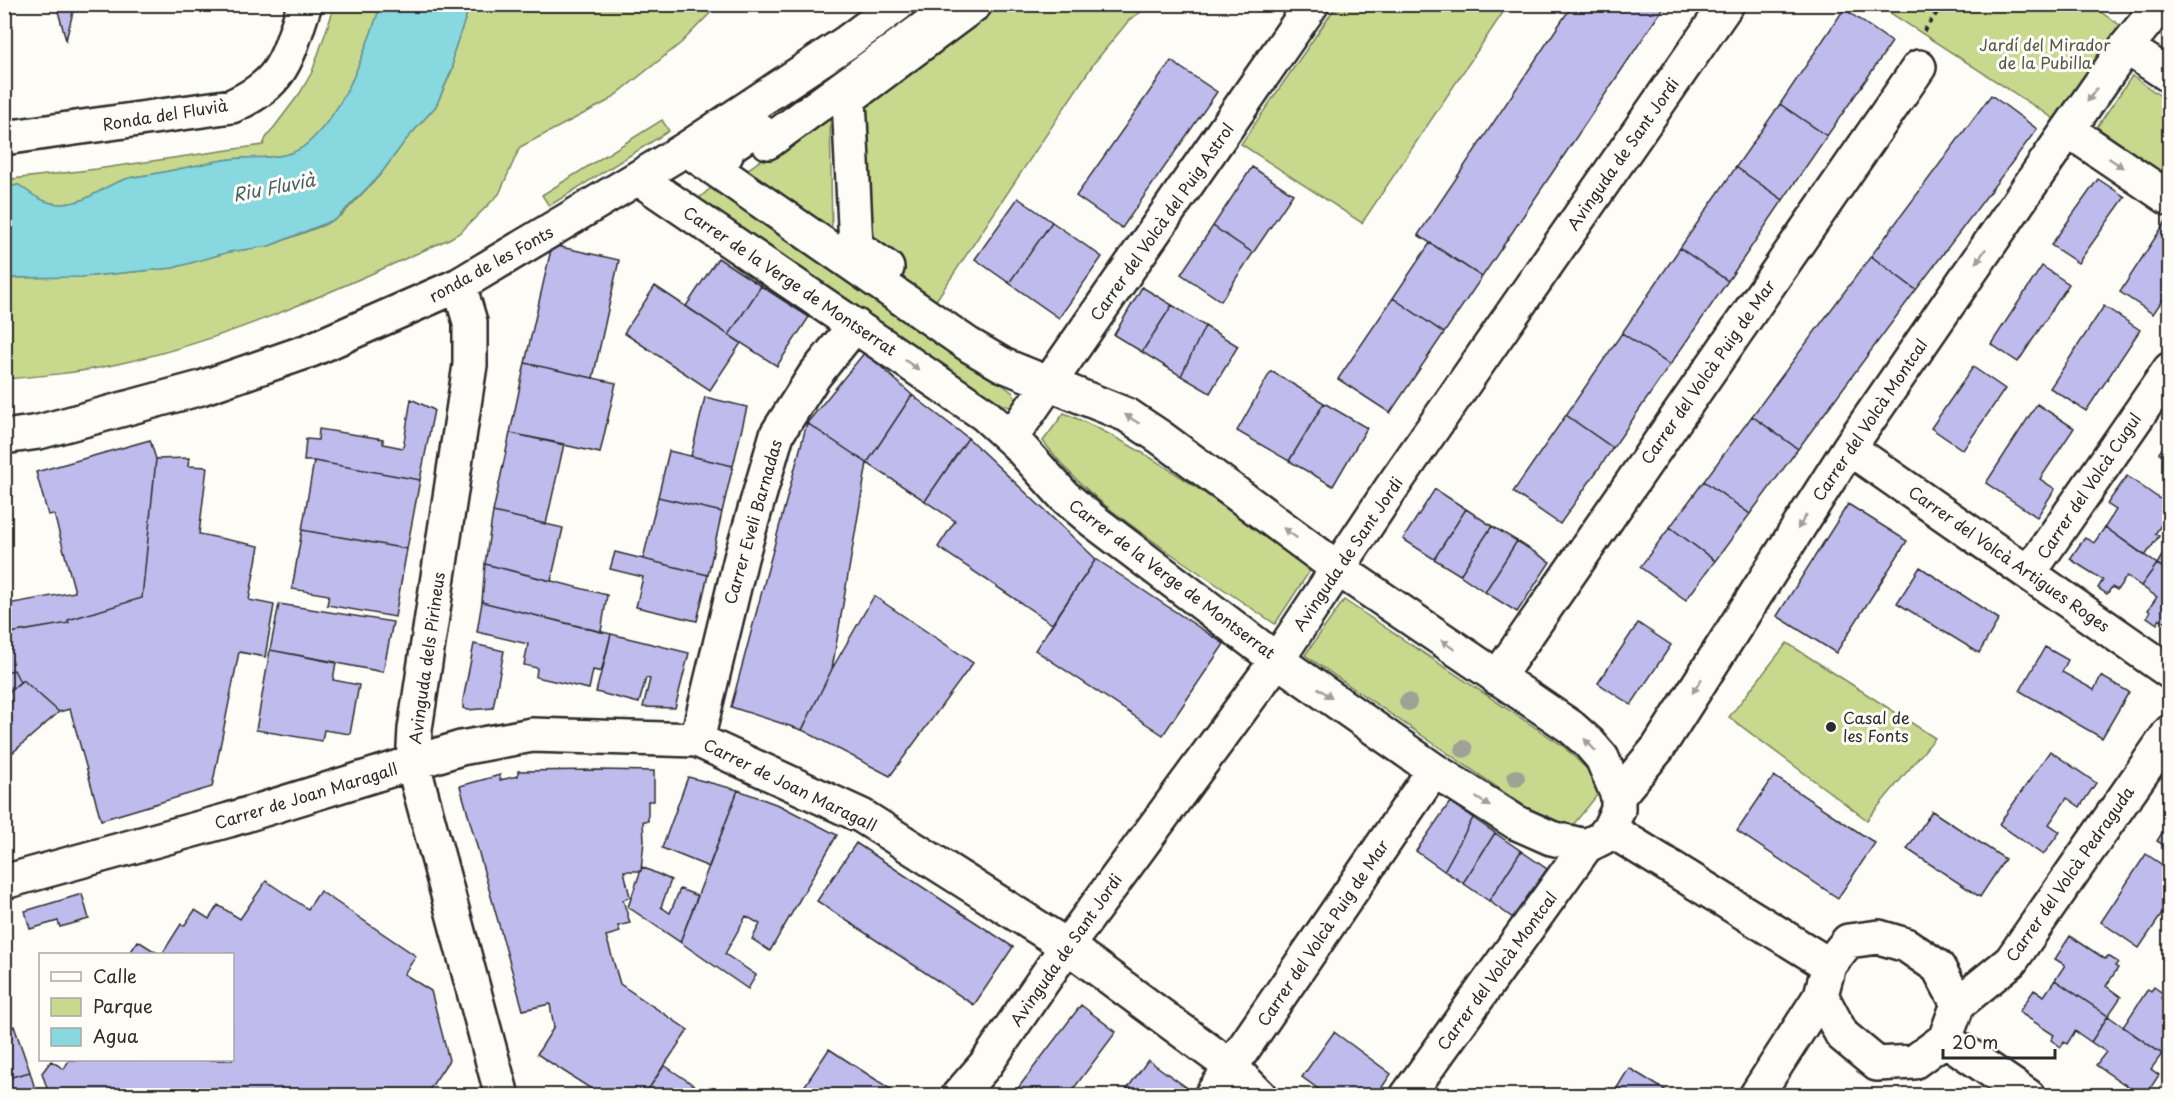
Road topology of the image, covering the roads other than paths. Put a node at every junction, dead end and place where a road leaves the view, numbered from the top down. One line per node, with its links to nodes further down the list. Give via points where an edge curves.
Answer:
1 (305, 4): 12 (street, Ronda del Fluvià, via 287,57 273,81 232,106)
2 (898, 4): 13 (street, ronda de les Fonts)
3 (957, 4): 4 (street, via 768,142 757,128 728,147 724,162 730,174 929,310 935,302 856,247 849,98)
4 (975, 4)
5 (1312, 4): 19 (street, Carrer del Volcà del Puig Astrol)
6 (1727, 4): 23 (street, Avinguda de Sant Jordi)
7 (2161, 4): 8 (street, Carrer del Volcà Montcal)
8 (2126, 48): 10 (street); 11 (street, Carrer del Volcà Montcal, one-way to 11)
9 (1919, 67): 27 (street, Carrer del Volcà Puig de Mar)
10 (2169, 76)
11 (2068, 130): 15 (street, one-way to 15); 22 (street, Carrer del Volcà Montcal, one-way to 22)
12 (4, 138)
13 (686, 149): 14 (street, ronda de les Fonts); 19 (street, via 969,345)
14 (638, 178): 16 (street, ronda de les Fonts); 17 (street, Carrer de la Verge de Montserrat)
15 (2169, 200)
16 (459, 285): 20 (street, ronda de les Fonts, via 310,350 201,388); 30 (street, Avinguda dels Pirineus, via 470,322 470,364)
17 (855, 325): 21 (street, Carrer de la Verge de Montserrat, one-way to 21, via 984,414); 29 (street, Carrer Eveli Barnadas, via 814,376 777,434 741,558)
18 (2169, 369): 24 (street, Carrer del Volcà Cugul)
19 (1050, 383): 21 (street, Carrer del Volcà del Puig Astrol); 23 (street, one-way to 19, via 1127,415)
20 (4, 438)
21 (1011, 438): 25 (street, Carrer de la Verge de Montserrat, via 1064,496 1091,519)
22 (1849, 448): 24 (street, Carrer del Volcà Artigues Roges); 32 (street, Carrer del Volcà Montcal, one-way to 32, via 1658,748)
23 (1337, 568): 25 (street, Avinguda de Sant Jordi); 27 (street, one-way to 23)
24 (2029, 573): 26 (street, Carrer del Volcà Artigues Roges)
25 (1277, 660): 31 (street, Carrer de la Verge de Montserrat, one-way to 31); 35 (street, Avinguda de Sant Jordi)
26 (2169, 672)
27 (1497, 678): 32 (street, one-way to 27, via 1602,758 1589,743 1571,726)
28 (2169, 732): 37 (street, Carrer del Volcà Pedraguda, via 2011,961)
29 (697, 740): 30 (street, Carrer de Joan Maragall, via 532,735 461,748); 35 (street, Carrer de Joan Maragall, via 862,816)
30 (413, 764): 34 (street, Carrer de Joan Maragall); 40 (street, Avinguda dels Pirineus)
31 (1434, 770): 33 (street, Carrer de la Verge de Montserrat, one-way to 33, via 1516,823 1551,838); 39 (street, Carrer del Volcà Puig de Mar)
32 (1618, 796): 33 (street, via 1618,810)
33 (1598, 838): 36 (street, Carrer de la Verge de Montserrat); 44 (street, Carrer del Volcà Montcal)
34 (4, 882)
35 (1067, 946): 39 (street, Carrer de Joan Maragall); 41 (street, Avinguda de Sant Jordi, via 986,1064)
36 (1825, 980): 37 (street, via 1848,941 1879,938 1906,945 1938,967); 38 (street, via 1842,1035 1877,1064 1914,1062); 45 (street)
37 (1958, 1004): 38 (street)
38 (1945, 1039): 46 (street)
39 (1231, 1067): 42 (street, Carrer del Volcà Puig de Mar); 43 (street, Carrer de Joan Maragall)
40 (502, 1095)
41 (958, 1095)
42 (1211, 1095)
43 (1260, 1095)
44 (1407, 1095)
45 (1756, 1095)
46 (2028, 1095)

